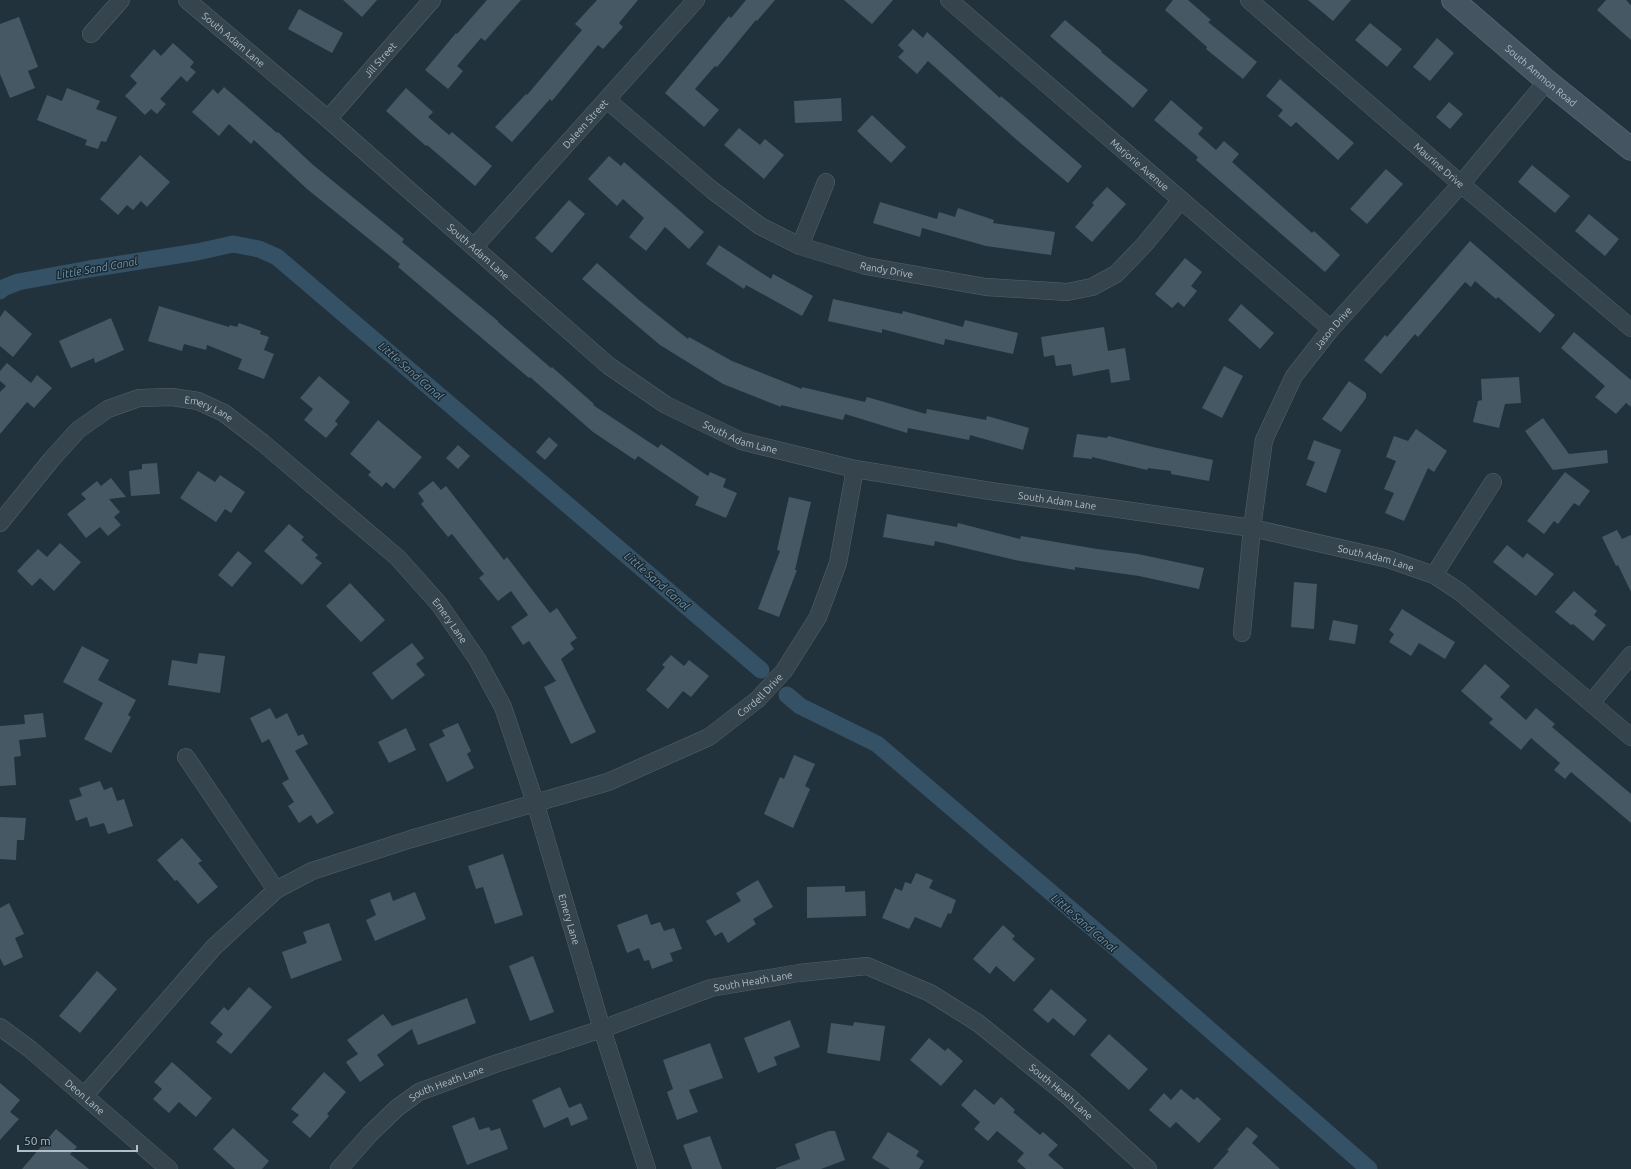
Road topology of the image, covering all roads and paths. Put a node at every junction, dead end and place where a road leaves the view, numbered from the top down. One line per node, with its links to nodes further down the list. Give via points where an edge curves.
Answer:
1 (121, 0): 8 (street)
2 (187, 0): 11 (street, South Adam Lane)
3 (432, 0): 11 (street, Jill Street)
4 (696, 0): 10 (street, Daleen Street)
5 (949, 0): 15 (street, Marjorie Avenue)
6 (1249, 0): 14 (street, Maurine Drive)
7 (1453, 0): 9 (main road, South Ammon Road)
8 (91, 34)
9 (1547, 81): 12 (main road, South Ammon Road); 14 (street, Jason Drive)
10 (607, 100): 16 (street, Randy Drive, via 712,190 760,226); 17 (street, Daleen Street)
11 (328, 119): 17 (street, South Adam Lane)
12 (1631, 149)
13 (826, 182): 16 (street)
14 (1461, 184): 18 (street, Maurine Drive); 19 (street, Jason Drive)
15 (1181, 200): 16 (street, Randy Drive, via 1144,246 1116,274 1092,287 1067,292 986,288 866,266); 19 (street, Marjorie Avenue)
16 (800, 246)
17 (474, 247): 20 (street, South Adam Lane, via 610,366 666,405 741,441)
18 (1631, 328)
19 (1331, 329): 23 (street, Jason Drive, via 1294,376 1264,440)
20 (855, 469): 23 (street, South Adam Lane); 30 (street, Cordell Drive, via 838,563 818,617 784,671 758,699 709,737 608,782)
21 (1493, 482): 24 (street)
22 (0, 523): 30 (street, Emery Lane, via 78,430 108,409 139,398 172,397 198,401 224,413 398,558 440,604 504,707)
23 (1252, 528): 24 (street, South Adam Lane, via 1388,559); 25 (street, Jason Drive)
24 (1434, 575): 27 (street, South Adam Lane, via 1460,592)
25 (1242, 633)
26 (1631, 655): 27 (street)
27 (1591, 703): 28 (street, South Adam Lane)
28 (1631, 737)
29 (186, 757): 31 (street)
30 (535, 802): 31 (street, Cordell Drive, via 312,871); 33 (street, Emery Lane)
31 (276, 890): 34 (street, Cordell Drive, via 214,947)
32 (0, 1027): 34 (street, Deon Lane)
33 (602, 1029): 36 (street, South Heath Lane, via 419,1092 397,1108); 37 (street, Emery Lane); 38 (street, South Heath Lane, via 711,988 799,973 867,966 930,994 978,1023 1068,1096)
34 (85, 1095): 35 (street, Deon Lane)
35 (169, 1169)
36 (339, 1169)
37 (647, 1169)
38 (1148, 1169)

